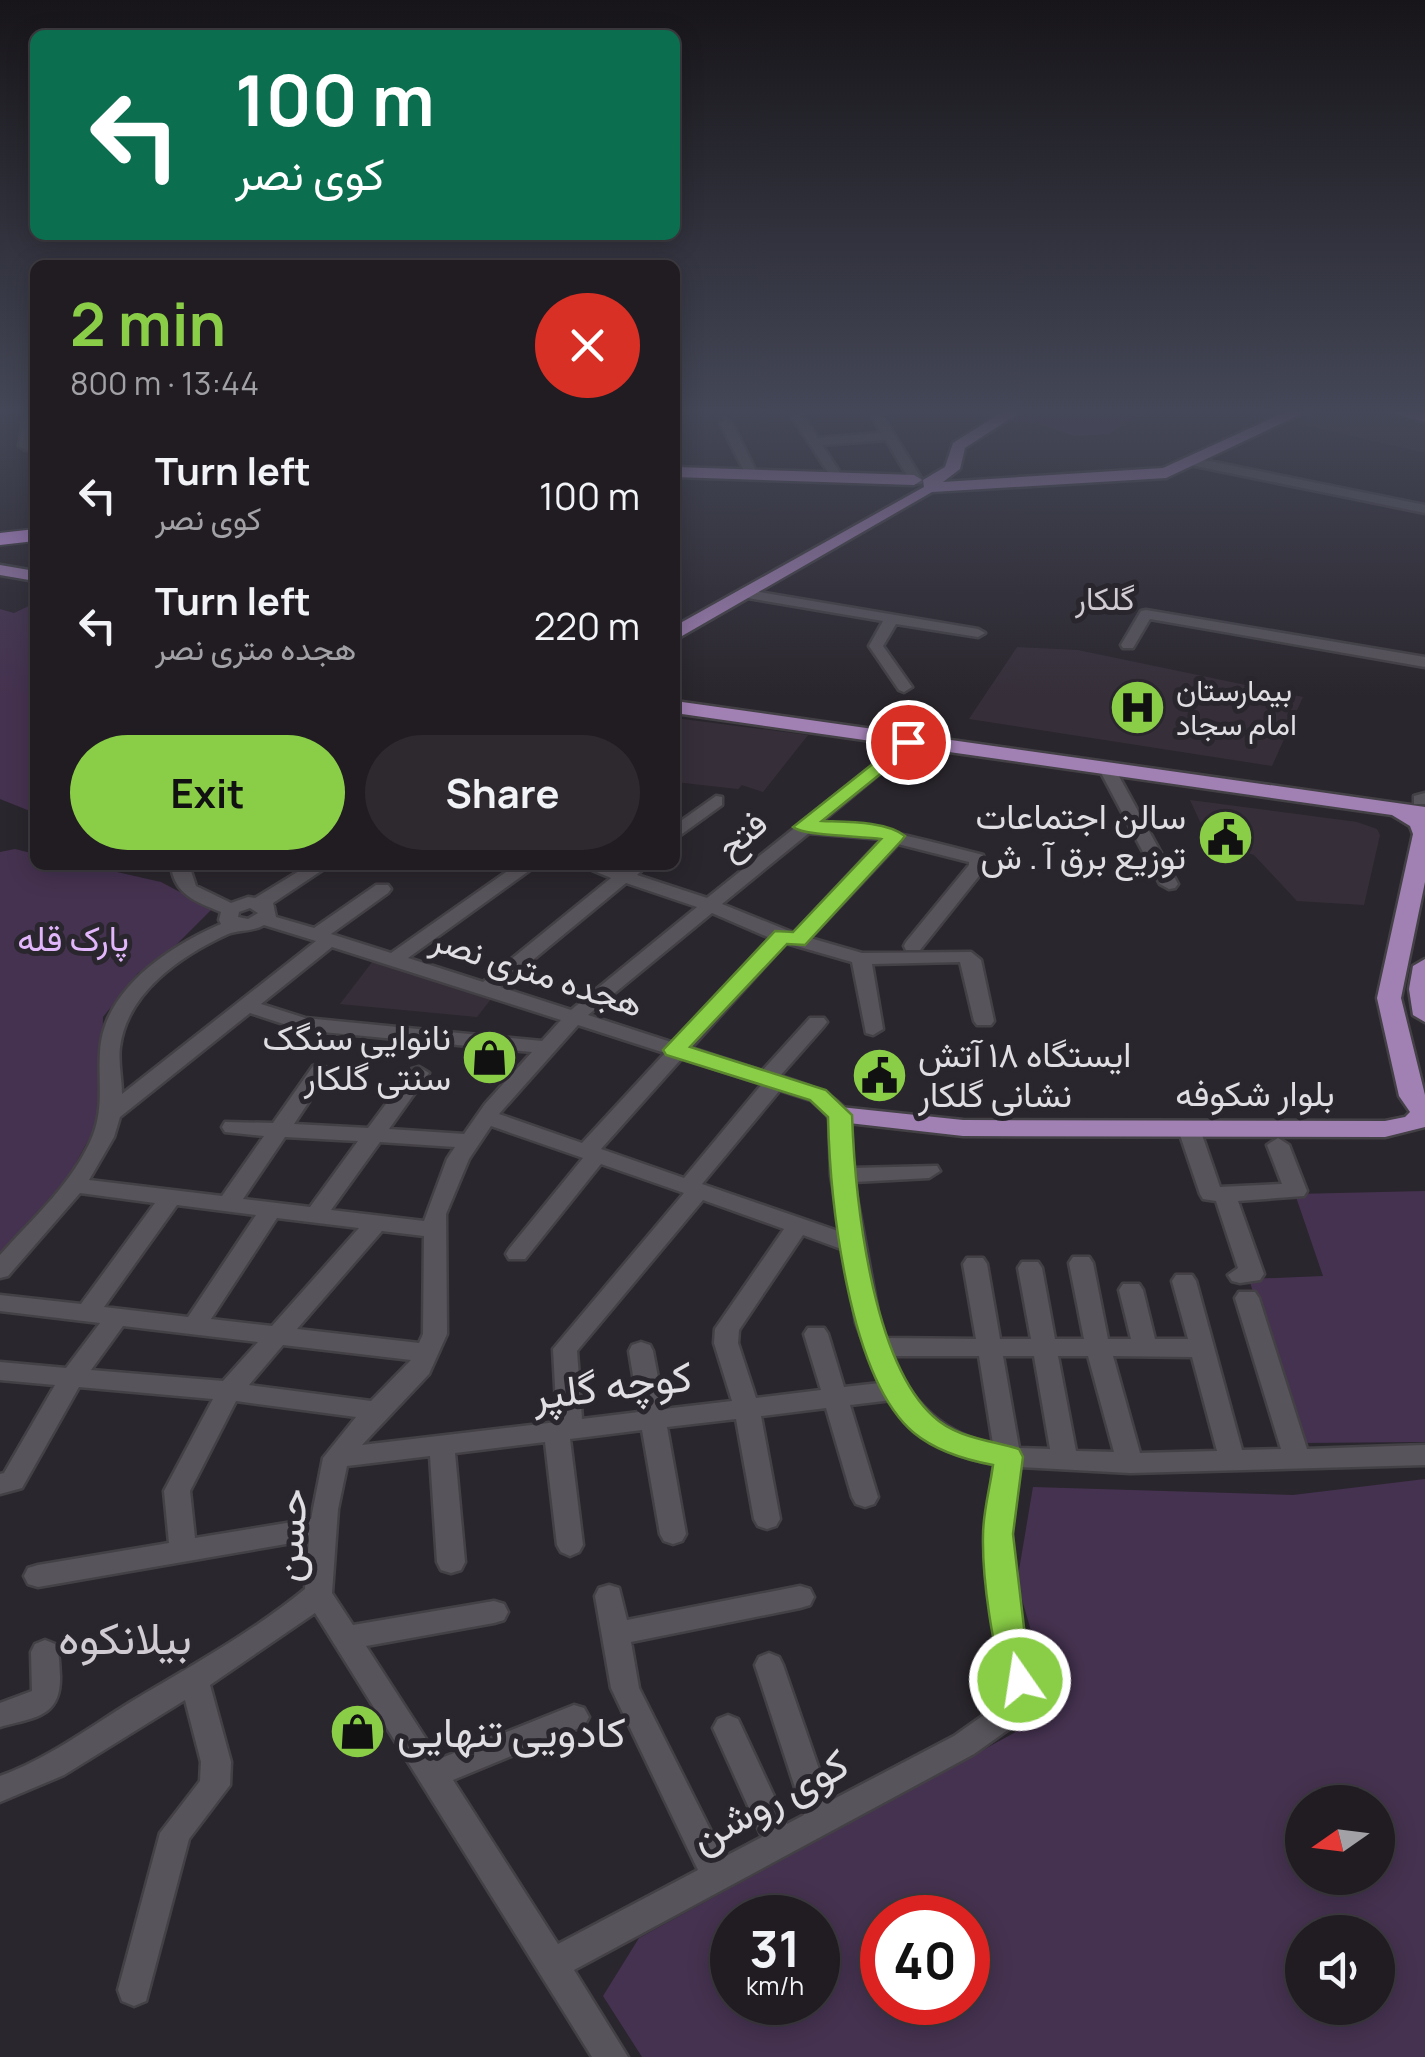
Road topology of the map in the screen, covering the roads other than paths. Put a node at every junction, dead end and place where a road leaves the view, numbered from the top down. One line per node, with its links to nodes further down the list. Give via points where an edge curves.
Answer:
1 (891, 505): 8 (main road)
2 (30, 536): 3 (highway)
3 (0, 539)
4 (30, 547): 5 (highway)
5 (0, 550)
6 (0, 570): 7 (main road)
7 (30, 575)
8 (747, 594): 9 (street); 10 (main road)
9 (892, 618): 11 (street); 14 (street, via 876,646)
10 (680, 631)
11 (978, 633)
12 (1128, 644): 13 (street, via 1146,614)
13 (1425, 662)
14 (904, 687)
15 (680, 697): 20 (main road)
16 (680, 708): 17 (main road)
17 (908, 742): 18 (main road); 21 (street, فتح)
18 (1107, 770): 20 (main road); 29 (street)
19 (716, 801): 22 (street)
20 (1418, 804): 23 (main road, بلوار شکوفه)
21 (803, 827): 24 (street); 31 (street, فتح)
22 (680, 830)
23 (1424, 834): 52 (main road, بلوار شکوفه, via 1389,998 1412,1096)
24 (895, 836): 35 (street); 36 (street, via 977,859)
25 (180, 870): 33 (street, via 186,889)
26 (521, 870): 37 (street)
27 (630, 871): 31 (street); 40 (street)
28 (298, 873): 32 (street)
29 (1168, 884)
30 (382, 889): 34 (street)
31 (709, 905): 35 (street); 43 (street, فتح)
32 (263, 911): 33 (street); 34 (street, هجده متری نصر)
33 (234, 916): 53 (street, via 144,984 118,1018 110,1044)
34 (323, 937): 37 (street, هجده متری نصر); 41 (street)
35 (790, 938): 38 (street); 48 (street)
36 (913, 946)
37 (393, 960): 40 (street, هجده متری نصر)
38 (861, 960): 44 (street, via 964,956 971,960); 46 (street)
39 (1425, 966): 42 (main road)
40 (485, 990): 43 (street, هجده متری نصر)
41 (246, 1006): 47 (street, via 302,1024); 53 (street)
42 (1425, 1015)
43 (572, 1018): 47 (street, حسن); 48 (street, هجده متری نصر)
44 (984, 1020)
45 (817, 1022): 51 (street)
46 (873, 1029)
47 (543, 1047): 55 (street, حسن)
48 (674, 1050): 51 (street, هجده متری نصر); 62 (street)
49 (320, 1070): 58 (street)
50 (418, 1072): 59 (street)
51 (771, 1080): 54 (street, هجده متری نصر, via 818,1095); 66 (street)
52 (1425, 1112): 57 (main road, بلوار شکوفه, via 1413,1124 1386,1129)
53 (110, 1114): 65 (street)
54 (840, 1115): 57 (main road, بلوار شکوفه, via 963,1128); 64 (street)
55 (487, 1117): 60 (street, حسن); 62 (street)
56 (233, 1127): 58 (street)
57 (1188, 1129): 67 (street, via 1211,1194)
58 (279, 1130): 59 (street); 69 (street)
59 (374, 1135): 60 (street); 71 (street)
60 (470, 1141): 74 (street, حسن, via 435,1214)
61 (1278, 1145): 67 (street, via 1296,1191)
62 (591, 1154): 66 (street); 76 (street)
63 (929, 1172): 64 (street)
64 (842, 1176): 75 (street)
65 (72, 1185): 68 (street); 80 (street)
66 (693, 1189): 73 (street); 105 (street, via 565,1348)
67 (1224, 1194): 110 (street, via 1252,1274 1243,1286)
68 (170, 1197): 69 (street); 84 (street)
69 (228, 1204): 70 (street)
70 (272, 1210): 71 (street); 86 (street)
71 (316, 1215): 72 (street)
72 (377, 1222): 74 (street); 88 (street)
73 (798, 1226): 75 (street); 102 (street, via 728,1329 726,1343)
74 (435, 1230): 96 (street, حسن, via 435,1334)
75 (854, 1245): 90 (street)
76 (517, 1254)
77 (1081, 1263): 92 (street)
78 (975, 1264): 91 (street)
79 (1030, 1268): 89 (street)
80 (0, 1270)
81 (1184, 1282): 94 (street)
82 (1131, 1290): 93 (street)
83 (0, 1303): 84 (street)
84 (87, 1314): 85 (street)
85 (116, 1317): 86 (street); 98 (street)
86 (194, 1326): 88 (street)
87 (816, 1334): 101 (street)
88 (279, 1336): 96 (street); 100 (street)
89 (1044, 1346): 91 (street); 92 (street); 111 (street)
90 (877, 1347): 91 (street); 99 (street)
91 (988, 1347): 108 (street)
92 (1098, 1347): 93 (street); 113 (street)
93 (1145, 1347): 94 (street)
94 (1200, 1348): 112 (street)
95 (641, 1352): 104 (street)
96 (426, 1353): 103 (street, حسن, via 420,1368)
97 (0, 1372): 98 (street)
98 (71, 1379): 100 (street); 114 (street, via 13,1481)
99 (898, 1390): 101 (street, کوچه گلپر); 108 (street, via 924,1425 968,1449)
100 (229, 1391): 103 (street); 120 (street, via 177,1491)
101 (834, 1398): 102 (street, کوچه گلپر); 115 (street)
102 (747, 1409): 104 (street, کوچه گلپر); 116 (street)
103 (376, 1411): 109 (street, حسن)
104 (651, 1420): 105 (street, کوچه گلپر); 118 (street)
105 (563, 1431): 106 (street, کوچه گلپر); 119 (street)
106 (442, 1446): 109 (street, کوچه گلپر); 121 (street)
107 (1425, 1455): 110 (street)
108 (1008, 1457): 111 (street); 137 (street, کوی روشن, via 998,1534 1020,1680 1015,1700 1006,1716 964,1745)
109 (336, 1458): 117 (street, حسن)
110 (1297, 1458): 112 (street)
111 (1065, 1460): 113 (street)
112 (1232, 1460): 113 (street)
113 (1130, 1463)
114 (0, 1484)
115 (865, 1498)
116 (767, 1519)
117 (324, 1527): 120 (street); 123 (street, حسن)
118 (674, 1534)
119 (570, 1545)
120 (184, 1551): 122 (street)
121 (451, 1562)
122 (38, 1576)
123 (318, 1594): 128 (street, حسن); 131 (street)
124 (609, 1596): 127 (street)
125 (800, 1597): 127 (street)
126 (494, 1612): 128 (street)
127 (616, 1634): 139 (street, via 625,1688)
128 (346, 1638): 135 (street, حسن)
129 (45, 1652): 132 (street, via 46,1696)
130 (768, 1666): 137 (street)
131 (194, 1679): 136 (street); 141 (street, via 216,1785 176,1832)
132 (0, 1714)
133 (574, 1717): 135 (street)
134 (728, 1728): 138 (street)
135 (433, 1775): 140 (street, حسن)
136 (0, 1789)
137 (821, 1821): 138 (street, کوی روشن)
138 (780, 1843): 139 (street, کوی روشن)
139 (717, 1876): 140 (street, کوی روشن)
140 (553, 1964): 142 (street, حسن)
141 (134, 1990)
142 (611, 2057)

